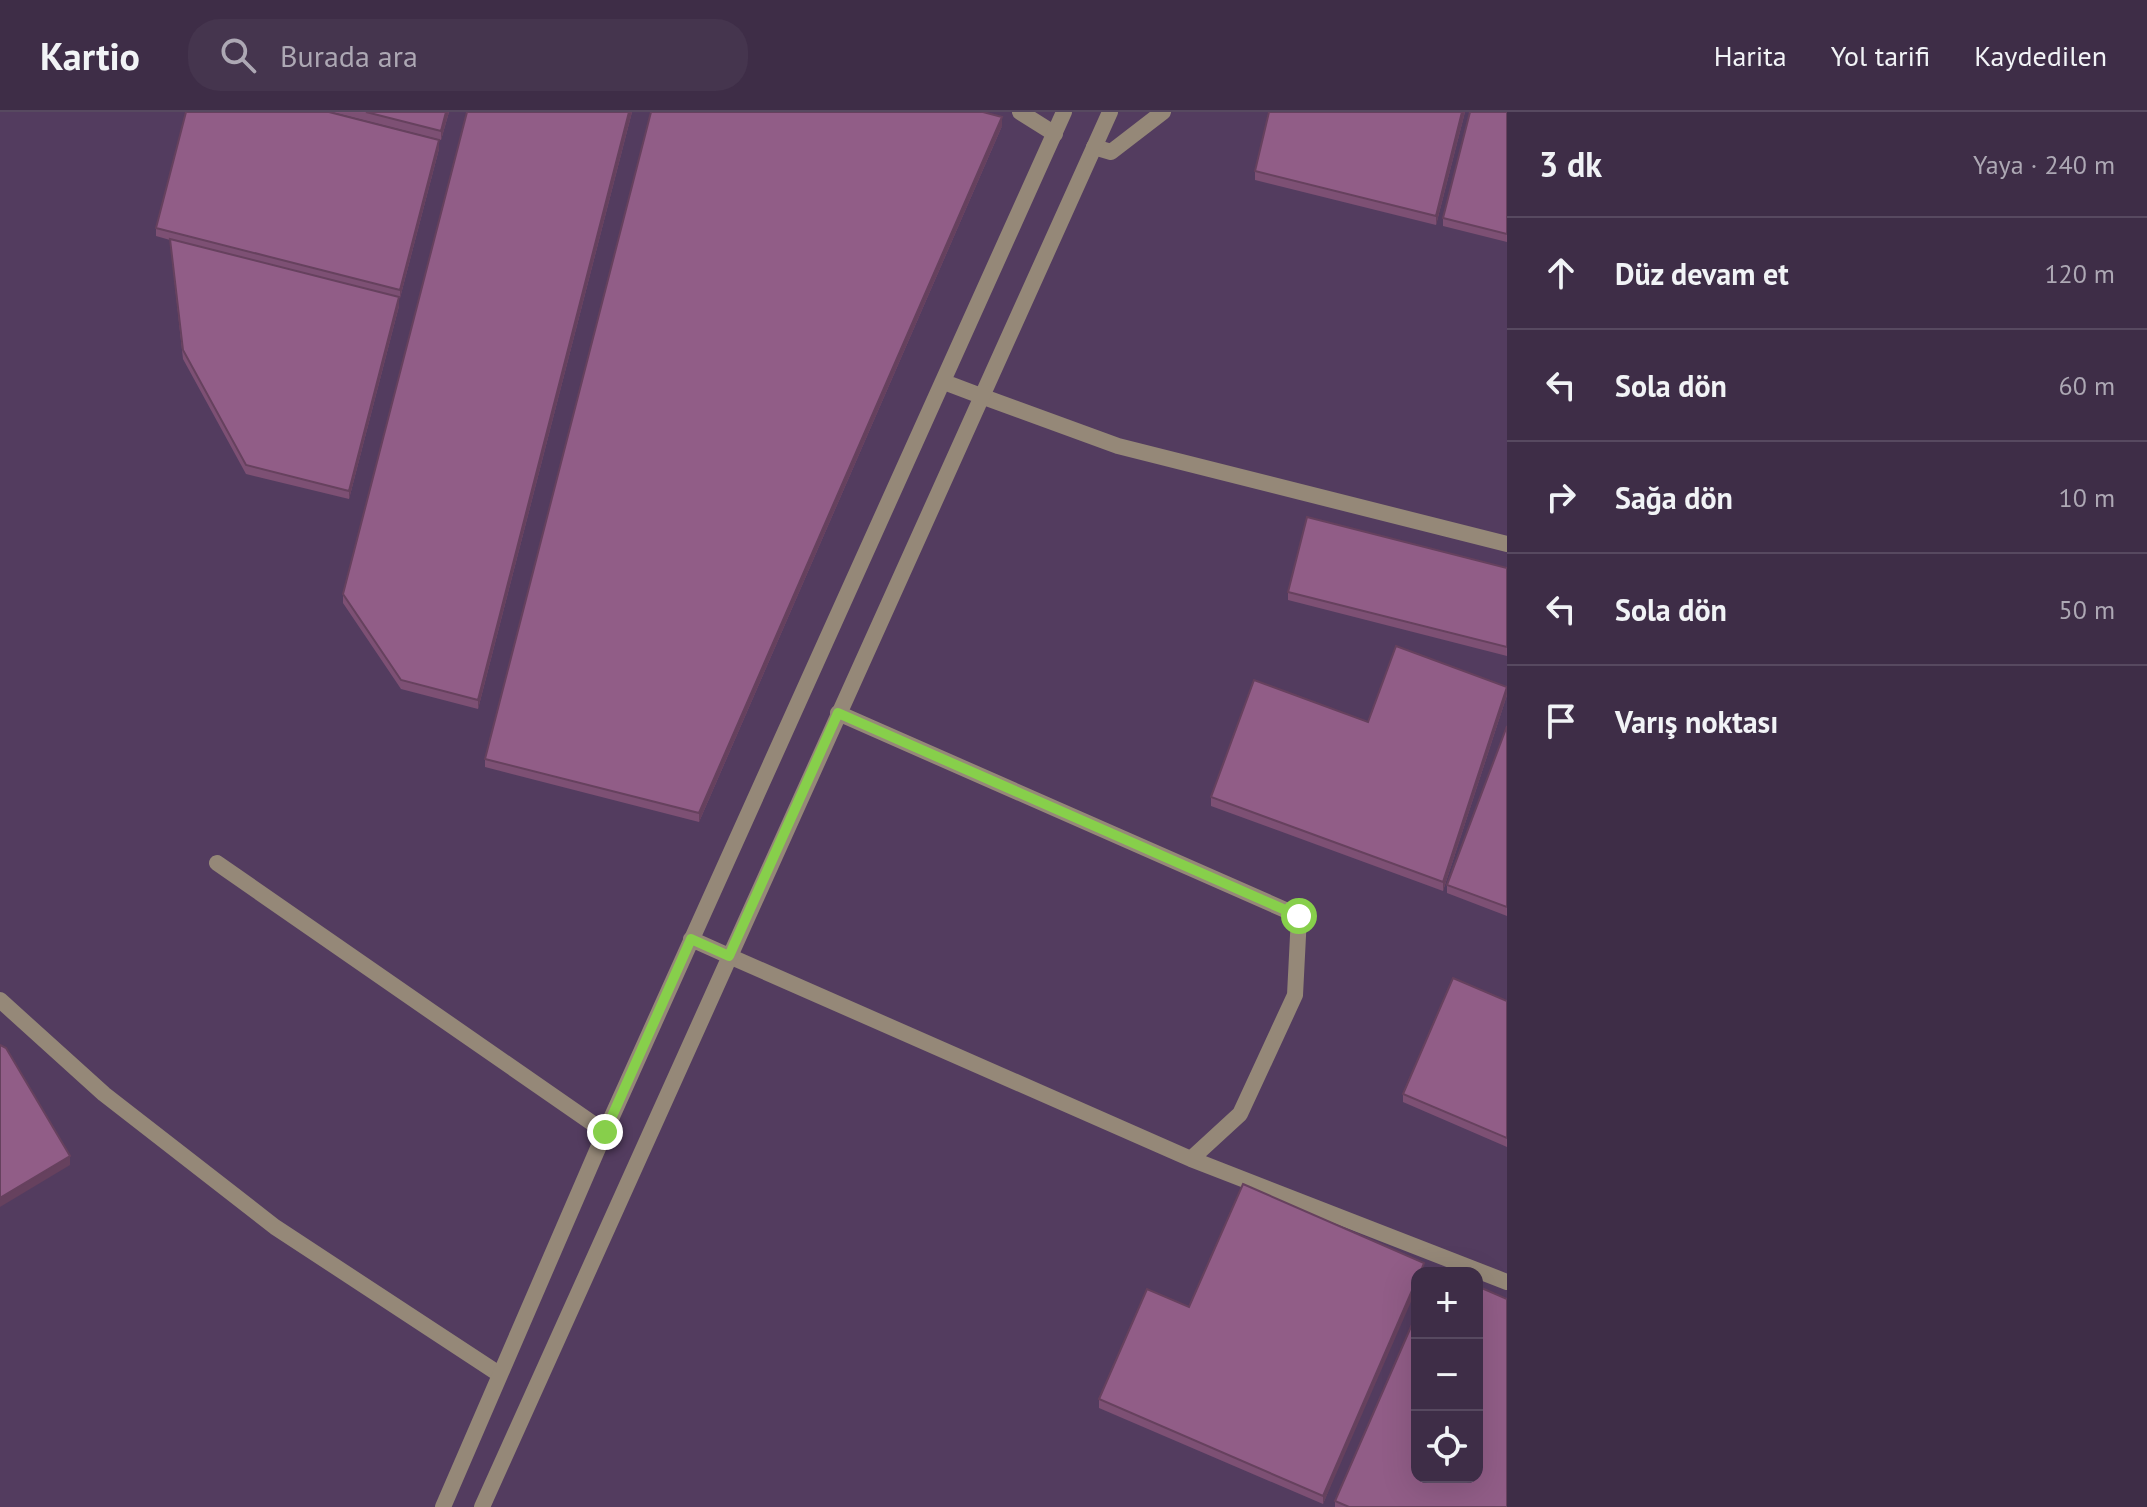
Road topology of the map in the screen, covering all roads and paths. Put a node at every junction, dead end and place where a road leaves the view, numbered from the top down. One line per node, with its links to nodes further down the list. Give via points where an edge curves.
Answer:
1 (1020, 112): 5 (street)
2 (1064, 112): 5 (street)
3 (1110, 112): 6 (street)
4 (1163, 112): 6 (street, via 1111,152)
5 (1055, 134): 7 (street)
6 (1094, 147): 8 (street)
7 (944, 382): 8 (street); 12 (street)
8 (981, 396): 9 (street, via 1118,446); 10 (street)
9 (1507, 544)
10 (838, 713): 13 (street); 16 (street, via 1299,916 1295,995 1240,1114)
11 (217, 863): 15 (street)
12 (691, 939): 13 (street); 15 (street)
13 (729, 956): 16 (street); 20 (street)
14 (0, 1000): 18 (street, via 104,1094 275,1227)
15 (605, 1132): 18 (street)
16 (1191, 1159): 17 (street)
17 (1507, 1282)
18 (499, 1374): 19 (street)
19 (443, 1507)
20 (482, 1507)

